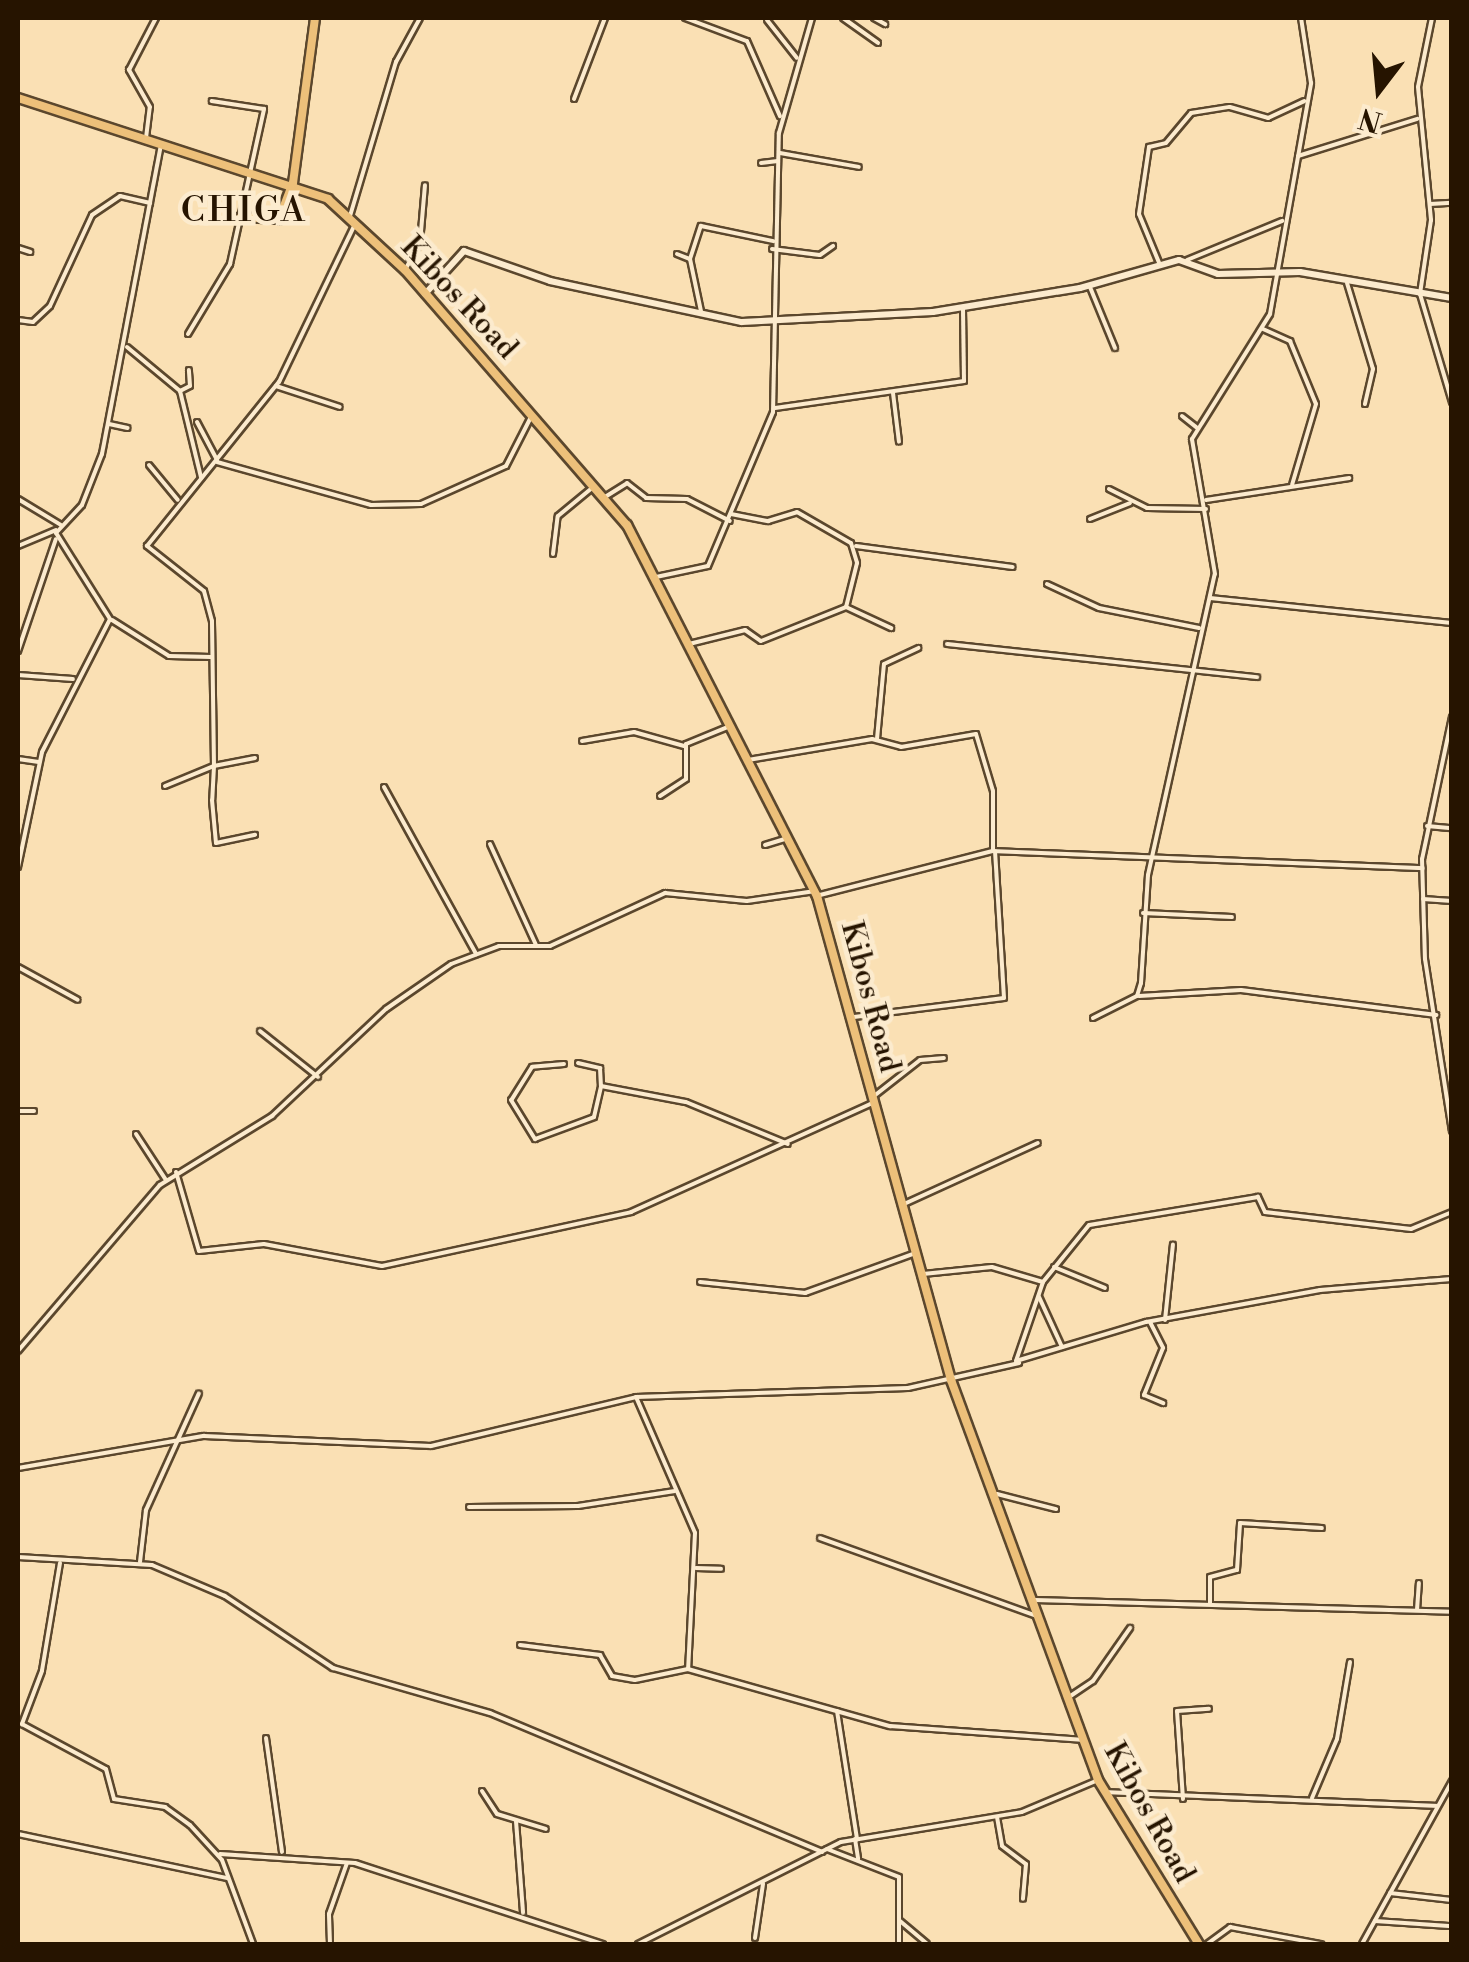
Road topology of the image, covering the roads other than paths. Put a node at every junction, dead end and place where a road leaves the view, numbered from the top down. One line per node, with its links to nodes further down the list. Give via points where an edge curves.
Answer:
1 (156, 18): 21 (street, via 129,66 150,107)
2 (315, 18): 29 (main road)
3 (420, 18): 35 (street, via 396,62)
4 (605, 18): 16 (street)
5 (685, 18): 19 (street, via 746,41)
6 (812, 18): 14 (street)
7 (843, 18): 13 (street)
8 (874, 18): 12 (street)
9 (1301, 18): 17 (street, via 1312,75)
10 (1432, 18): 20 (street)
11 (767, 20): 14 (street)
12 (885, 24)
13 (878, 43)
14 (797, 58): 19 (street)
15 (18, 98): 21 (main road, Kibos Road)
16 (574, 99)
17 (1304, 101): 24 (street); 45 (street, via 1268,118 1230,107 1191,113 1166,143 1148,147 1138,214)
18 (212, 102): 28 (street, via 264,109)
19 (780, 116): 23 (street)
20 (1417, 118): 24 (street); 33 (street)
21 (146, 138): 22 (main road, Kibos Road)
22 (161, 143): 28 (main road, Kibos Road); 32 (street)
23 (778, 152): 25 (street); 27 (street)
24 (1298, 156): 36 (street)
25 (778, 161): 26 (street); 37 (street)
26 (760, 163)
27 (860, 167)
28 (247, 168): 29 (main road, Kibos Road); 34 (street)
29 (294, 183): 34 (main road, via 279,219); 35 (main road, Kibos Road)
30 (425, 185): 46 (street, via 420,243)
31 (1452, 202): 33 (street)
32 (150, 203): 55 (street, via 120,196 92,215 50,306 34,322); 59 (street)
33 (1430, 204): 51 (street)
34 (241, 217): 58 (street, via 226,274)
35 (353, 219): 46 (main road, Kibos Road); 62 (street)
36 (1282, 220): 44 (street); 47 (street)
37 (772, 241): 40 (street); 43 (street, via 701,226)
38 (833, 246): 40 (street, via 820,255)
39 (18, 248): 41 (street)
40 (772, 249): 56 (street)
41 (30, 252)
42 (677, 254): 43 (street)
43 (690, 259): 54 (street)
44 (1186, 260): 45 (street); 47 (street, via 1218,274)
45 (1160, 265): 49 (street)
46 (405, 270): 50 (main road, Kibos Road)
47 (1274, 277): 48 (street); 57 (street)
48 (1347, 283): 51 (street); 67 (street, via 1373,368)
49 (1090, 286): 53 (street); 60 (street)
50 (425, 294): 54 (street, via 464,250); 70 (main road, Kibos Road)
51 (1420, 294): 52 (street); 64 (street)
52 (1452, 298)
53 (963, 308): 56 (street); 65 (street, via 965,380)
54 (702, 316): 56 (street)
55 (18, 320)
56 (772, 323): 69 (street)
57 (1264, 329): 74 (street); 82 (street, via 1290,341 1316,404)
58 (188, 334)
59 (125, 345): 63 (street); 73 (street)
60 (1115, 348)
61 (188, 370): 63 (street, via 190,386)
62 (276, 386): 68 (street); 77 (street)
63 (180, 391): 79 (street)
64 (1450, 392): 66 (street)
65 (893, 393): 69 (street); 76 (street)
66 (1452, 402)
67 (1365, 404)
68 (340, 407)
69 (774, 408): 90 (street)
70 (532, 412): 77 (street, via 506,466 421,504 371,505); 81 (main road, Kibos Road)
71 (1182, 416): 74 (street)
72 (197, 422): 77 (street)
73 (109, 424): 75 (street); 92 (street, via 91,486)
74 (1196, 427): 86 (street)
75 (128, 428)
76 (899, 442)
77 (217, 461): 79 (street)
78 (150, 465): 87 (street)
79 (200, 477): 87 (street)
80 (1349, 478): 82 (street)
81 (595, 485): 84 (main road, Kibos Road); 96 (street, via 558,516)
82 (1292, 485): 86 (street)
83 (1109, 489): 88 (street)
84 (605, 497): 90 (street, via 627,483 646,498 687,499); 98 (main road, Kibos Road)
85 (18, 499): 92 (street)
86 (1204, 500): 89 (street)
87 (179, 502): 110 (street, via 146,548 204,591)
88 (1130, 502): 89 (street); 91 (street)
89 (1206, 509): 100 (street, via 1214,542)
90 (731, 517): 94 (street, via 768,521 798,513); 98 (street, via 704,570)
91 (1090, 519)
92 (59, 528): 93 (street); 95 (street)
93 (57, 538): 102 (street); 109 (street)
94 (854, 545): 97 (street); 101 (street)
95 (18, 546)
96 (553, 554)
97 (1013, 567)
98 (656, 577): 106 (main road, Kibos Road)
99 (1047, 584): 105 (street, via 1099,608)
100 (1210, 598): 103 (street); 105 (street)
101 (846, 607): 104 (street); 106 (street, via 760,641 745,630)
102 (110, 619): 110 (street, via 170,656); 114 (street)
103 (1452, 623)
104 (891, 628)
105 (1202, 629): 111 (street)
106 (689, 644): 116 (main road, Kibos Road)
107 (947, 644): 111 (street)
108 (919, 648): 117 (street, via 884,664)
109 (18, 652)
110 (210, 657): 124 (street)
111 (1188, 670): 113 (street); 135 (street)
112 (18, 675): 114 (street)
113 (1257, 676)
114 (73, 679): 123 (street)
115 (1452, 718): 128 (street)
116 (730, 726): 119 (street); 122 (main road, Kibos Road)
117 (877, 738): 122 (street); 134 (street, via 901,747 978,736 993,791)
118 (582, 741): 119 (street, via 634,732)
119 (685, 746): 127 (street, via 686,780)
120 (255, 758): 124 (street)
121 (18, 759): 123 (street)
122 (748, 760): 131 (main road, Kibos Road)
123 (39, 762): 136 (street)
124 (214, 766): 125 (street); 130 (street, via 216,843)
125 (165, 786)
126 (384, 787): 144 (street)
127 (660, 796)
128 (1427, 826): 129 (street); 137 (street)
129 (1452, 828)
130 (256, 835)
131 (788, 838): 133 (street); 138 (main road, Kibos Road)
132 (490, 844): 143 (street)
133 (765, 845)
134 (994, 851): 135 (street); 138 (street, via 932,859); 149 (street, via 1004,998)
135 (1154, 852): 137 (street); 141 (street)
136 (18, 867)
137 (1423, 868): 139 (street)
138 (816, 894): 143 (street, via 754,901 665,893); 149 (main road, Kibos Road)
139 (1423, 899): 140 (street); 148 (street)
140 (1452, 901)
141 (1144, 914): 142 (street); 146 (street)
142 (1232, 918)
143 (536, 946): 144 (street)
144 (476, 954): 155 (street, via 386,1008)
145 (18, 967): 147 (street)
146 (1137, 996): 148 (street, via 1241,990); 150 (street)
147 (78, 1000)
148 (1436, 1015): 160 (street)
149 (854, 1017): 157 (main road, Kibos Road)
150 (1093, 1018)
151 (260, 1031): 155 (street)
152 (944, 1058): 157 (street, via 920,1060)
153 (578, 1063): 156 (street, via 600,1068)
154 (564, 1064): 156 (street, via 532,1067 511,1100 535,1139 594,1117)
155 (318, 1076): 164 (street)
156 (600, 1086): 163 (street, via 686,1102)
157 (874, 1099): 163 (street); 166 (main road, Kibos Road)
158 (18, 1111): 159 (street)
159 (34, 1111)
160 (1452, 1132)
161 (136, 1134): 165 (street)
162 (1038, 1143): 166 (street)
163 (788, 1144): 164 (street, via 612,1218 382,1266 264,1244 200,1252)
164 (176, 1172): 165 (street)
165 (166, 1180): 180 (street)
166 (899, 1206): 169 (main road, Kibos Road)
167 (1452, 1212): 170 (street, via 1411,1228 1265,1212 1258,1197 1085,1227)
168 (1173, 1244): 177 (street)
169 (913, 1254): 171 (main road, Kibos Road); 173 (street, via 805,1294)
170 (1053, 1266): 174 (street); 175 (street)
171 (919, 1274): 174 (street, via 992,1267); 182 (main road, Kibos Road)
172 (1452, 1279): 177 (street, via 1320,1290)
173 (700, 1282)
174 (1043, 1282): 176 (street)
175 (1106, 1288)
176 (1038, 1294): 179 (street); 181 (street)
177 (1164, 1320): 178 (street)
178 (1150, 1322): 179 (street); 185 (street, via 1164,1348 1144,1395)
179 (1062, 1347): 181 (street)
180 (18, 1351)
181 (1019, 1363): 182 (street)
182 (951, 1380): 184 (street); 189 (main road, Kibos Road)
183 (199, 1393): 186 (street)
184 (636, 1396): 186 (street, via 432,1446); 188 (street)
185 (1163, 1403)
186 (186, 1438): 187 (street); 196 (street, via 146,1510)
187 (18, 1468)
188 (675, 1491): 190 (street, via 578,1506); 197 (street, via 694,1528)
189 (997, 1494): 191 (street); 200 (main road, Kibos Road)
190 (470, 1507)
191 (1056, 1509)
192 (1322, 1528): 201 (street, via 1240,1523 1237,1570 1210,1577)
193 (820, 1538): 204 (street)
194 (18, 1557): 195 (street)
195 (60, 1562): 196 (street); 229 (street, via 42,1672 22,1724 106,1770 114,1798 170,1810)
196 (140, 1562): 227 (street, via 225,1596 333,1668 490,1713)
197 (696, 1568): 198 (street); 208 (street)
198 (720, 1569)
199 (1418, 1583): 202 (street)
200 (1035, 1600): 201 (street); 204 (main road, Kibos Road)
201 (1210, 1604): 202 (street)
202 (1416, 1610): 203 (street)
203 (1452, 1612)
204 (1041, 1617): 209 (main road, Kibos Road)
205 (1130, 1628): 209 (street, via 1093,1681)
206 (520, 1645): 208 (street, via 600,1655 613,1677 655,1681)
207 (1350, 1662): 219 (street, via 1337,1739)
208 (688, 1669): 211 (street)
209 (1069, 1697): 213 (main road, Kibos Road)
210 (1208, 1709): 220 (street, via 1178,1711)
211 (838, 1710): 213 (street, via 918,1731); 226 (street)
212 (266, 1738): 228 (street)
213 (1084, 1740): 214 (main road, Kibos Road)
214 (1098, 1780): 218 (main road, Kibos Road); 222 (street)
215 (1452, 1781): 216 (street)
216 (1450, 1789): 221 (street)
217 (482, 1791): 223 (street, via 493,1811)
218 (1104, 1792): 220 (street); 248 (main road, Kibos Road)
219 (1312, 1798): 220 (street); 221 (street)
220 (1183, 1799)
221 (1437, 1806): 234 (street)
222 (997, 1817): 226 (street); 235 (street, via 1002,1846 1027,1866)
223 (516, 1821): 224 (street); 237 (street)
224 (546, 1829)
225 (18, 1834): 232 (street)
226 (856, 1839): 227 (street); 230 (street)
227 (824, 1850): 230 (street); 233 (street)
228 (282, 1853): 229 (street); 231 (street)
229 (218, 1854): 232 (street)
230 (858, 1861): 238 (street, via 899,1876)
231 (348, 1862): 237 (street); 243 (street, via 328,1914)
232 (227, 1878): 242 (street)
233 (762, 1884): 241 (street); 245 (street)
234 (1390, 1893): 236 (street); 239 (street)
235 (1023, 1898)
236 (1452, 1900)
237 (523, 1914): 244 (street)
238 (900, 1921): 246 (street); 247 (street)
239 (1374, 1921): 240 (street); 251 (street)
240 (1449, 1926)
241 (755, 1938)
242 (253, 1944)
243 (330, 1944)
244 (603, 1944)
245 (638, 1944)
246 (899, 1944)
247 (928, 1944)
248 (1199, 1944)
249 (1207, 1944): 250 (street, via 1230,1927)
250 (1321, 1944)
251 (1362, 1944)

